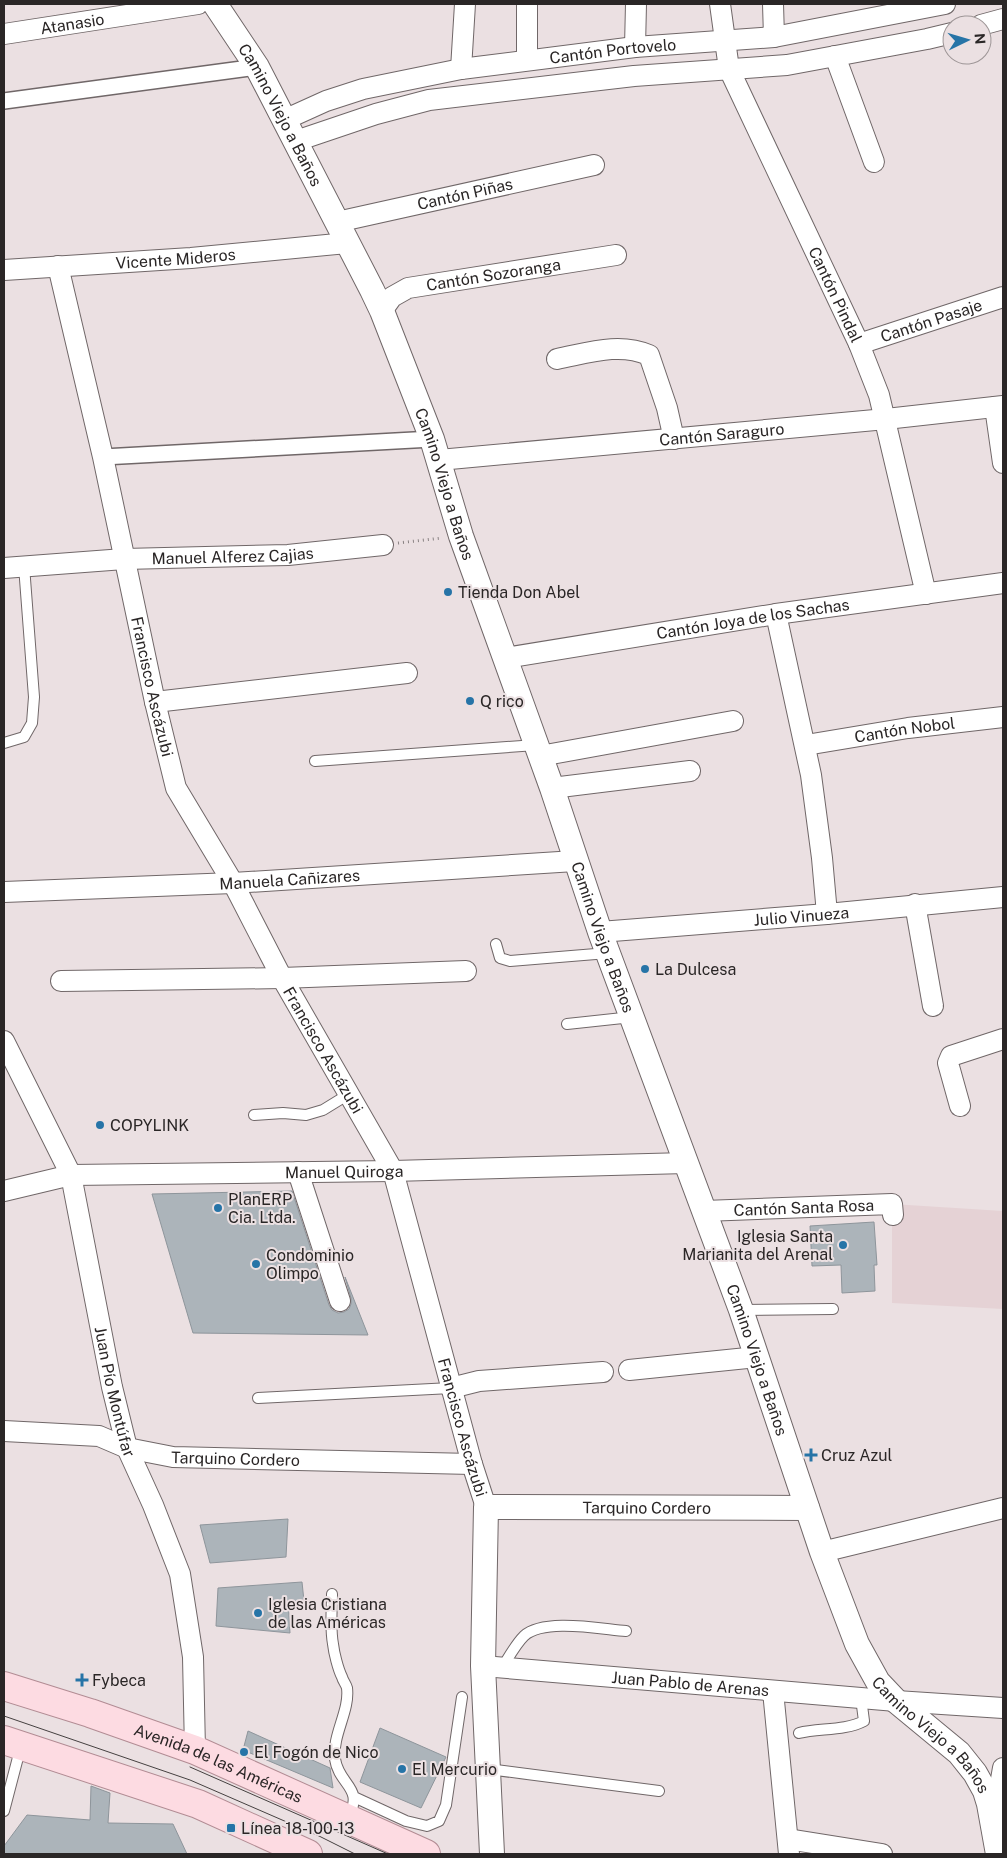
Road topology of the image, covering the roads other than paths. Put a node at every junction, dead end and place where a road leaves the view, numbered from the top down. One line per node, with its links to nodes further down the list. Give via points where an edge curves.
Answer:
1 (198, 4): 10 (street, Atanasio)
2 (215, 4): 18 (street, Camino Viejo a Baños)
3 (465, 4): 19 (street)
4 (527, 4): 17 (street)
5 (636, 4): 15 (street)
6 (720, 4): 14 (street, Cantón Pindal)
7 (773, 4): 12 (street)
8 (945, 4): 9 (street, Cantón Portovelo)
9 (920, 7): 12 (street, Cantón Portovelo); 13 (street)
10 (4, 34)
11 (942, 35): 13 (street, Cantón Portovelo)
12 (774, 37): 14 (street, Cantón Portovelo)
13 (927, 39): 16 (street, Cantón Portovelo)
14 (725, 40): 15 (street, Cantón Portovelo); 20 (street, Cantón Pindal)
15 (635, 47): 17 (street, Cantón Portovelo)
16 (835, 56): 20 (street, Cantón Portovelo, via 787,65); 24 (street)
17 (528, 60): 19 (street, Cantón Portovelo)
18 (258, 67): 21 (street); 22 (street, Camino Viejo a Baños)
19 (461, 69): 22 (street, Cantón Portovelo, via 363,89)
20 (729, 69): 23 (street, Cantón Portovelo, via 634,76 429,100); 33 (street, Cantón Pindal)
21 (4, 101)
22 (284, 120): 23 (street, Camino Viejo a Baños)
23 (296, 141): 26 (street, Camino Viejo a Baños)
24 (874, 162)
25 (594, 165): 26 (street, Cantón Piñas)
26 (337, 222): 27 (street, Camino Viejo a Baños)
27 (348, 243): 29 (street, Vicente Mideros, via 191,258); 32 (street, Camino Viejo a Baños)
28 (616, 255): 32 (street, Cantón Sozoranga, via 408,288 392,297)
29 (58, 266): 30 (street, Vicente Mideros); 39 (street, Francisco Ascázubi)
30 (4, 270)
31 (1003, 297): 33 (street, Cantón Pasaje)
32 (382, 312): 38 (street, Camino Viejo a Baños)
33 (859, 344): 36 (street, Cantón Pindal)
34 (558, 359): 37 (street, via 618,348 648,355)
35 (999, 407): 36 (street, Cantón Saraguro); 40 (street)
36 (886, 419): 37 (street, Cantón Saraguro); 46 (street, Cantón Pindal)
37 (674, 439): 38 (street, Cantón Saraguro)
38 (436, 449): 39 (street); 48 (street, Camino Viejo a Baños, via 461,536)
39 (103, 457): 42 (street, Francisco Ascázubi)
40 (1003, 463)
41 (383, 544): 42 (street, Manuel Alferez Cajias, via 288,555)
42 (124, 559): 43 (street, Manuel Alferez Cajias); 50 (street, Francisco Ascázubi)
43 (24, 566): 44 (street, Manuel Alferez Cajias); 53 (lane, via 34,697 32,723 24,737)
44 (4, 568)
45 (1003, 583): 46 (street, Cantón Joya de los Sachas)
46 (926, 594): 47 (street, Cantón Joya de los Sachas)
47 (776, 614): 48 (street, Cantón Joya de los Sachas); 54 (street)
48 (505, 658): 55 (street, Camino Viejo a Baños)
49 (407, 673): 50 (street)
50 (155, 702): 60 (street, Francisco Ascázubi, via 176,788)
51 (1003, 717): 54 (street, Cantón Nobol)
52 (733, 721): 55 (street)
53 (4, 743)
54 (806, 745): 64 (street)
55 (538, 751): 56 (lane); 58 (street, Camino Viejo a Baños)
56 (314, 761)
57 (690, 771): 58 (street)
58 (552, 788): 59 (street, Camino Viejo a Baños)
59 (575, 861): 60 (street, Manuela Cañizares); 65 (street, Camino Viejo a Baños)
60 (233, 883): 61 (street, Manuela Cañizares); 68 (street, Francisco Ascázubi)
61 (4, 892)
62 (1003, 897): 63 (street, Julio Vinueza)
63 (915, 904): 64 (street, Julio Vinueza); 70 (street)
64 (827, 914): 65 (street, Julio Vinueza)
65 (604, 942): 66 (lane, via 510,961 500,958); 71 (street, Camino Viejo a Baños)
66 (496, 944)
67 (466, 971): 68 (street)
68 (282, 978): 69 (street); 75 (street, Francisco Ascázubi)
69 (61, 980)
70 (933, 1006)
71 (632, 1017): 72 (lane); 78 (street, Camino Viejo a Baños)
72 (567, 1024)
73 (1003, 1039): 76 (street, via 949,1059)
74 (4, 1041): 81 (street, Juan Pío Montúfar)
75 (349, 1094): 77 (lane, via 323,1110 306,1115); 79 (street, Francisco Ascázubi)
76 (960, 1106)
77 (254, 1115)
78 (686, 1163): 79 (street, Manuel Quiroga); 83 (street, Camino Viejo a Baños)
79 (393, 1171): 80 (street, Manuel Quiroga); 91 (street, Francisco Ascázubi)
80 (298, 1172): 81 (street, Manuel Quiroga); 85 (street)
81 (71, 1175): 82 (street, Manuel Quiroga); 94 (street, Juan Pío Montúfar)
82 (4, 1191)
83 (704, 1210): 84 (street, Cantón Santa Rosa, via 892,1204); 87 (street, Camino Viejo a Baños)
84 (893, 1214)
85 (340, 1301)
86 (833, 1309): 87 (lane)
87 (741, 1310): 88 (street, Camino Viejo a Baños)
88 (757, 1357): 89 (street); 97 (street, Camino Viejo a Baños)
89 (629, 1370)
90 (603, 1372): 91 (street, via 479,1381)
91 (451, 1388): 92 (lane); 95 (street, Francisco Ascázubi)
92 (258, 1398)
93 (4, 1431): 94 (street, Tarquino Cordero, via 99,1436)
94 (127, 1448): 95 (street, Tarquino Cordero, via 173,1457); 111 (street, Juan Pío Montúfar, via 180,1574 193,1657)
95 (472, 1464): 96 (street, Francisco Ascázubi)
96 (486, 1507): 97 (street, Tarquino Cordero); 102 (street, Francisco Ascázubi)
97 (807, 1508): 99 (street, Camino Viejo a Baños)
98 (1003, 1508): 99 (street)
99 (822, 1552): 107 (street, Camino Viejo a Baños, via 862,1655 878,1682)
100 (332, 1594): 115 (lane, via 333,1644 347,1687 335,1758 339,1775 349,1784)
101 (626, 1631): 102 (lane, via 550,1625 526,1634)
102 (493, 1667): 104 (street, Juan Pablo de Arenas); 112 (street, Francisco Ascázubi)
103 (4, 1686): 111 (main road, Avenida de las Américas)
104 (773, 1691): 106 (street, Juan Pablo de Arenas); 119 (street)
105 (462, 1697): 118 (lane, via 446,1805 439,1821)
106 (861, 1698): 107 (street, Juan Pablo de Arenas); 109 (lane, via 864,1721)
107 (896, 1701): 108 (street, Juan Pablo de Arenas); 117 (street, Camino Viejo a Baños, via 969,1764 986,1791)
108 (1003, 1708)
109 (799, 1733)
110 (12, 1742): 116 (lane); 120 (main road, via 198,1804)
111 (195, 1750): 115 (main road, Avenida de las Américas)
112 (488, 1768): 114 (lane); 122 (street, Francisco Ascázubi)
113 (1003, 1768): 117 (street)
114 (659, 1791)
115 (351, 1808): 118 (main road, Avenida de las Américas)
116 (4, 1811)
117 (994, 1823): 124 (street, Camino Viejo a Baños)
118 (402, 1831): 121 (main road, Avenida de las Américas)
119 (788, 1846): 123 (street)
120 (308, 1854)
121 (426, 1854)
122 (492, 1854)
123 (882, 1854)
124 (998, 1854)

